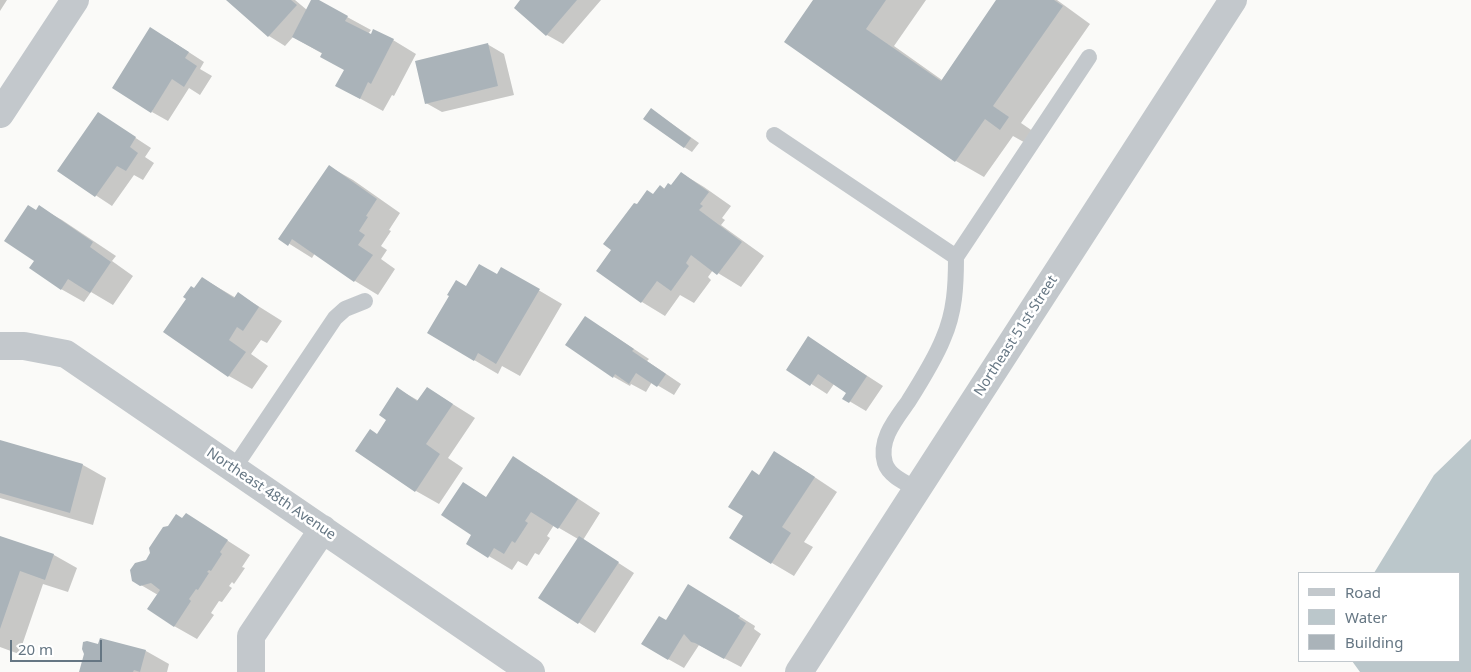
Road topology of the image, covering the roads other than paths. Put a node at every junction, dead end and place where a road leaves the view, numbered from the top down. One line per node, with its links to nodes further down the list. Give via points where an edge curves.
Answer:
1 (75, 0): 4 (street)
2 (1233, 0): 10 (street, Northeast 51st Street)
3 (1089, 57): 6 (lane)
4 (0, 114)
5 (774, 135): 6 (lane)
6 (956, 257): 10 (lane, via 953,310 943,339 908,402 895,418 884,451 890,471)
7 (365, 301): 9 (lane, via 345,308 335,318)
8 (0, 346): 9 (street, Northeast 48th Avenue, via 24,346 66,354)
9 (234, 468): 11 (street, Northeast 48th Avenue)
10 (917, 490): 14 (street, Northeast 51st Street)
11 (323, 529): 12 (street, via 251,636); 13 (street, Northeast 48th Avenue)
12 (251, 672)
13 (531, 672)
14 (799, 672)

